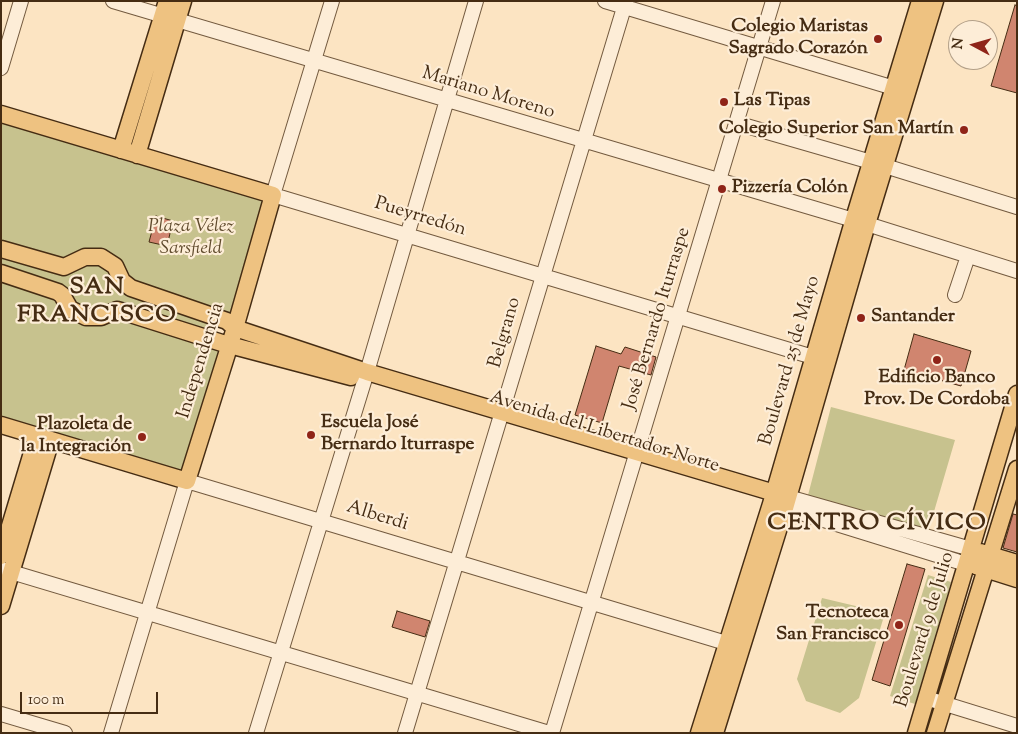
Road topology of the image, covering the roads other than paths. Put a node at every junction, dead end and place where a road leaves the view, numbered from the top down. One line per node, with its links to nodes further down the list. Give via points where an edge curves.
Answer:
1 (21, 1): 14 (street)
2 (113, 1): 11 (street, Mariano Moreno)
3 (183, 1): 11 (main road)
4 (332, 1): 13 (street, Independencia)
5 (476, 1): 16 (street)
6 (605, 1): 10 (street)
7 (773, 1): 12 (street, José Bernardo Iturraspe)
8 (920, 1): 15 (main road, Boulevard 25 de Mayo)
9 (935, 1): 15 (main road, Boulevard 25 de Mayo)
10 (625, 4): 12 (street); 19 (street, Belgrano)
11 (169, 13): 13 (street, Mariano Moreno); 20 (main road)
12 (759, 47): 15 (street); 18 (street, José Bernardo Iturraspe)
13 (314, 61): 16 (street, Mariano Moreno); 23 (street, Independencia)
14 (1, 68)
15 (901, 90): 21 (main road, Boulevard 25 de Mayo)
16 (446, 101): 19 (street, Mariano Moreno); 26 (street)
17 (1, 114): 20 (main road, Pueyrredón)
18 (736, 124): 21 (street); 22 (street, José Bernardo Iturraspe)
19 (583, 142): 22 (street, Mariano Moreno); 31 (street, Belgrano)
20 (129, 152): 23 (main road, Pueyrredón)
21 (878, 164): 24 (street); 25 (main road, Boulevard 25 de Mayo)
22 (718, 182): 25 (street, Mariano Moreno); 33 (street, José Bernardo Iturraspe)
23 (273, 195): 26 (street, Pueyrredón); 34 (main road, Independencia)
24 (1017, 207)
25 (860, 223): 28 (street, Mariano Moreno); 36 (main road, Boulevard 25 de Mayo)
26 (406, 235): 31 (street, Pueyrredón); 37 (street)
27 (1, 249): 34 (main road, Avenida del Libertador Norte, via 64,267 84,257 101,257 115,266 122,281 131,288 228,321)
28 (968, 256): 29 (street, Mariano Moreno); 32 (street)
29 (1017, 271)
30 (1, 273): 35 (main road, Avenida del Libertador Norte, via 58,292 70,309 86,317 101,317 117,310)
31 (543, 276): 33 (street, Pueyrredón); 39 (street, Belgrano)
32 (955, 294)
33 (678, 316): 36 (street, Pueyrredón); 43 (street, José Bernardo Iturraspe)
34 (235, 328): 35 (main road, Independencia); 37 (main road, Avenida del Libertador Norte)
35 (230, 344): 37 (main road, Avenida del Libertador Norte); 45 (main road, Independencia)
36 (820, 359): 46 (main road, Boulevard 25 de Mayo)
37 (364, 376): 39 (main road, Avenida del Libertador Norte); 47 (street)
38 (1017, 394): 40 (main road, Boulevard 9 de Julio)
39 (501, 417): 43 (main road, Avenida del Libertador Norte); 50 (street, Belgrano)
40 (1013, 419): 49 (main road, Boulevard 9 de Julio)
41 (1, 425): 42 (main road, Alberdi)
42 (44, 438): 45 (main road, Alberdi); 48 (main road); 53 (main road)
43 (636, 458): 46 (main road, Avenida del Libertador Norte); 55 (street, José Bernardo Iturraspe)
44 (1017, 469): 51 (main road, Boulevard 9 de Julio)
45 (187, 481): 47 (street, Alberdi); 57 (street, Independencia)
46 (779, 500): 49 (street, Avenida del Libertador Norte); 58 (main road, Boulevard 25 de Mayo)
47 (320, 521): 50 (street, Alberdi); 59 (street)
48 (1, 556)
49 (969, 556): 51 (main road); 61 (main road, Boulevard 9 de Julio)
50 (456, 562): 55 (street, Alberdi); 60 (street, Belgrano)
51 (988, 562): 52 (main road); 54 (main road); 62 (main road, Boulevard 9 de Julio)
52 (1017, 563)
53 (6, 571): 56 (main road); 57 (street)
54 (1017, 579)
55 (591, 603): 58 (street, Alberdi); 69 (street, José Bernardo Iturraspe)
56 (1, 606)
57 (147, 613): 59 (street); 66 (street, Independencia)
58 (733, 646): 70 (main road, Boulevard 25 de Mayo); 71 (main road, Boulevard 25 de Mayo)
59 (280, 653): 60 (street); 67 (street)
60 (417, 693): 68 (street, Belgrano); 69 (street)
61 (926, 698): 62 (street); 72 (main road, Boulevard 9 de Julio)
62 (944, 703): 64 (street); 73 (main road, Boulevard 9 de Julio)
63 (1, 714): 65 (street)
64 (1017, 726)
65 (65, 733)
66 (110, 733)
67 (256, 733)
68 (405, 733)
69 (550, 733)
70 (699, 733)
71 (715, 733)
72 (916, 733)
73 (935, 733)

